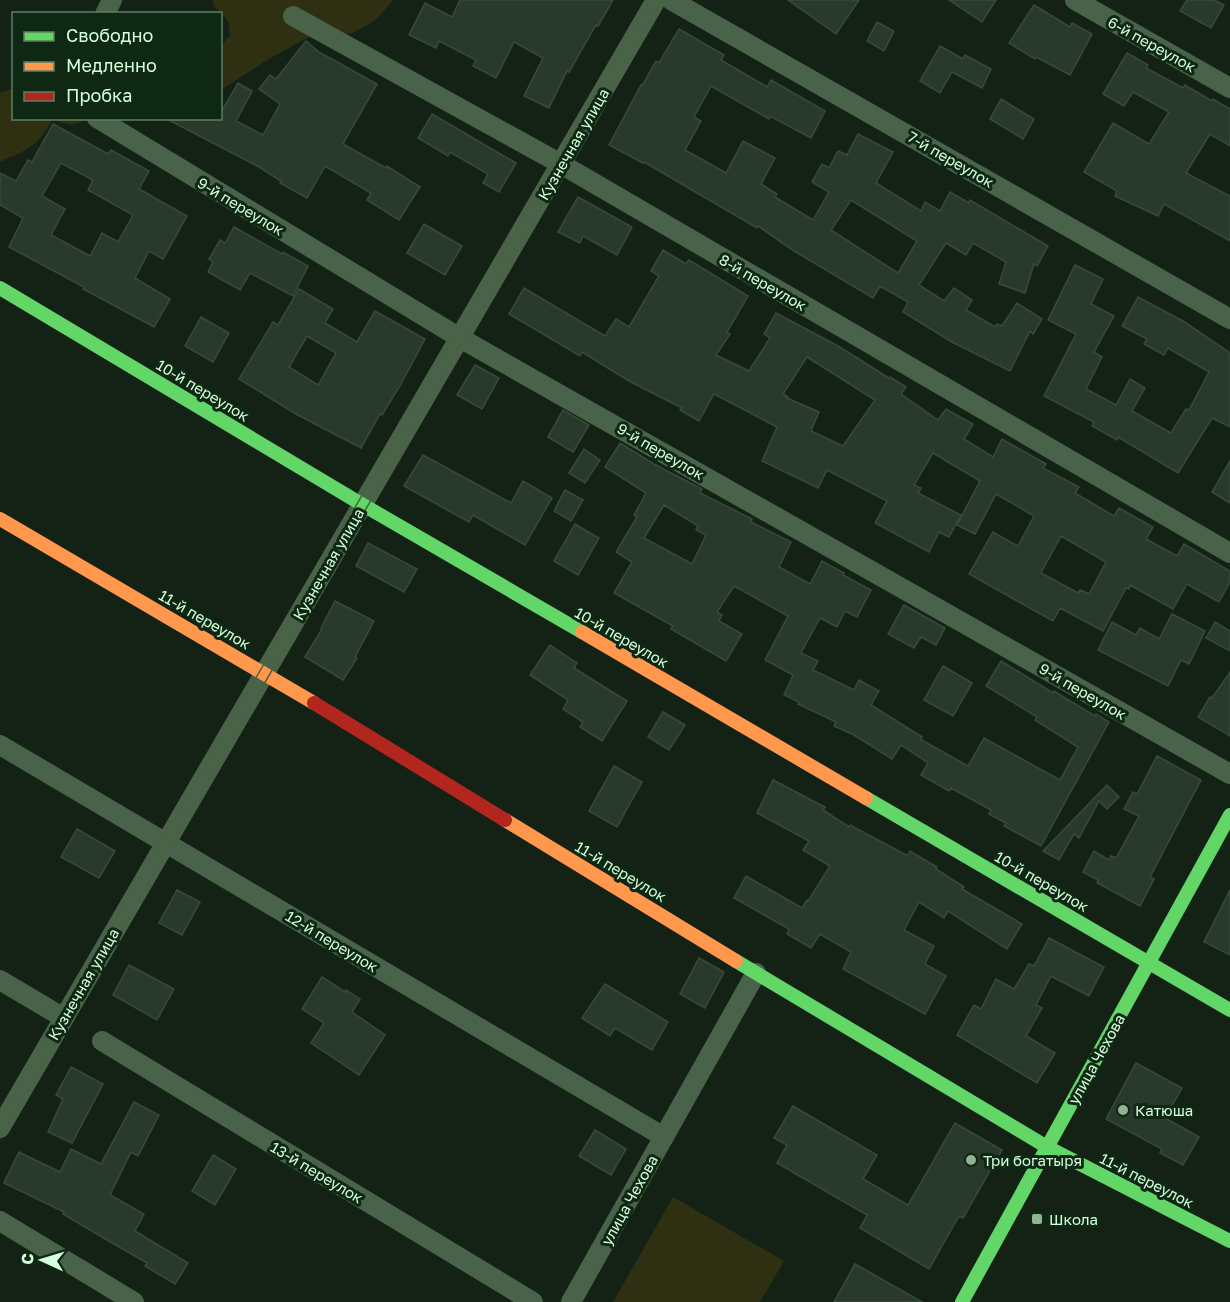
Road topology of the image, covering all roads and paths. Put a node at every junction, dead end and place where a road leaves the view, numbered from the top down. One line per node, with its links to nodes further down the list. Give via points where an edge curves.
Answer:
1 (656, 0): 7 (street, Кузнечная улица)
2 (671, 0): 9 (street, 7-й переулок)
3 (1075, 0): 5 (street, 6-й переулок)
4 (293, 16): 7 (street, 8-й переулок)
5 (1230, 88)
6 (100, 120): 10 (street, 9-й переулок)
7 (561, 164): 10 (street, Кузнечная улица); 13 (street, 8-й переулок)
8 (0, 288): 11 (street, 10-й переулок)
9 (1230, 319)
10 (460, 338): 11 (street, Кузнечная улица); 16 (street, 9-й переулок)
11 (363, 505): 14 (street, Кузнечная улица); 19 (street, 10-й переулок)
12 (0, 519): 14 (street, 11-й переулок)
13 (1230, 553)
14 (265, 673): 18 (street, Кузнечная улица); 20 (street, 11-й переулок)
15 (0, 745): 18 (street, 12-й переулок)
16 (1230, 774)
17 (1230, 815): 19 (street, улица Чехова)
18 (165, 842): 23 (street, Кузнечная улица); 26 (street, 12-й переулок)
19 (1149, 963): 22 (street, 10-й переулок); 27 (street, улица Чехова)
20 (756, 973): 26 (street, улица Чехова); 27 (street, 11-й переулок)
21 (0, 980): 23 (street)
22 (1230, 1010)
23 (64, 1018): 25 (street, Кузнечная улица)
24 (102, 1041): 31 (street, 13-й переулок)
25 (0, 1128)
26 (664, 1137): 32 (street, улица Чехова)
27 (1047, 1147): 29 (street, 11-й переулок); 33 (street, улица Чехова)
28 (0, 1221): 30 (street)
29 (1230, 1241)
30 (134, 1302)
31 (533, 1302)
32 (571, 1302)
33 (962, 1302)

